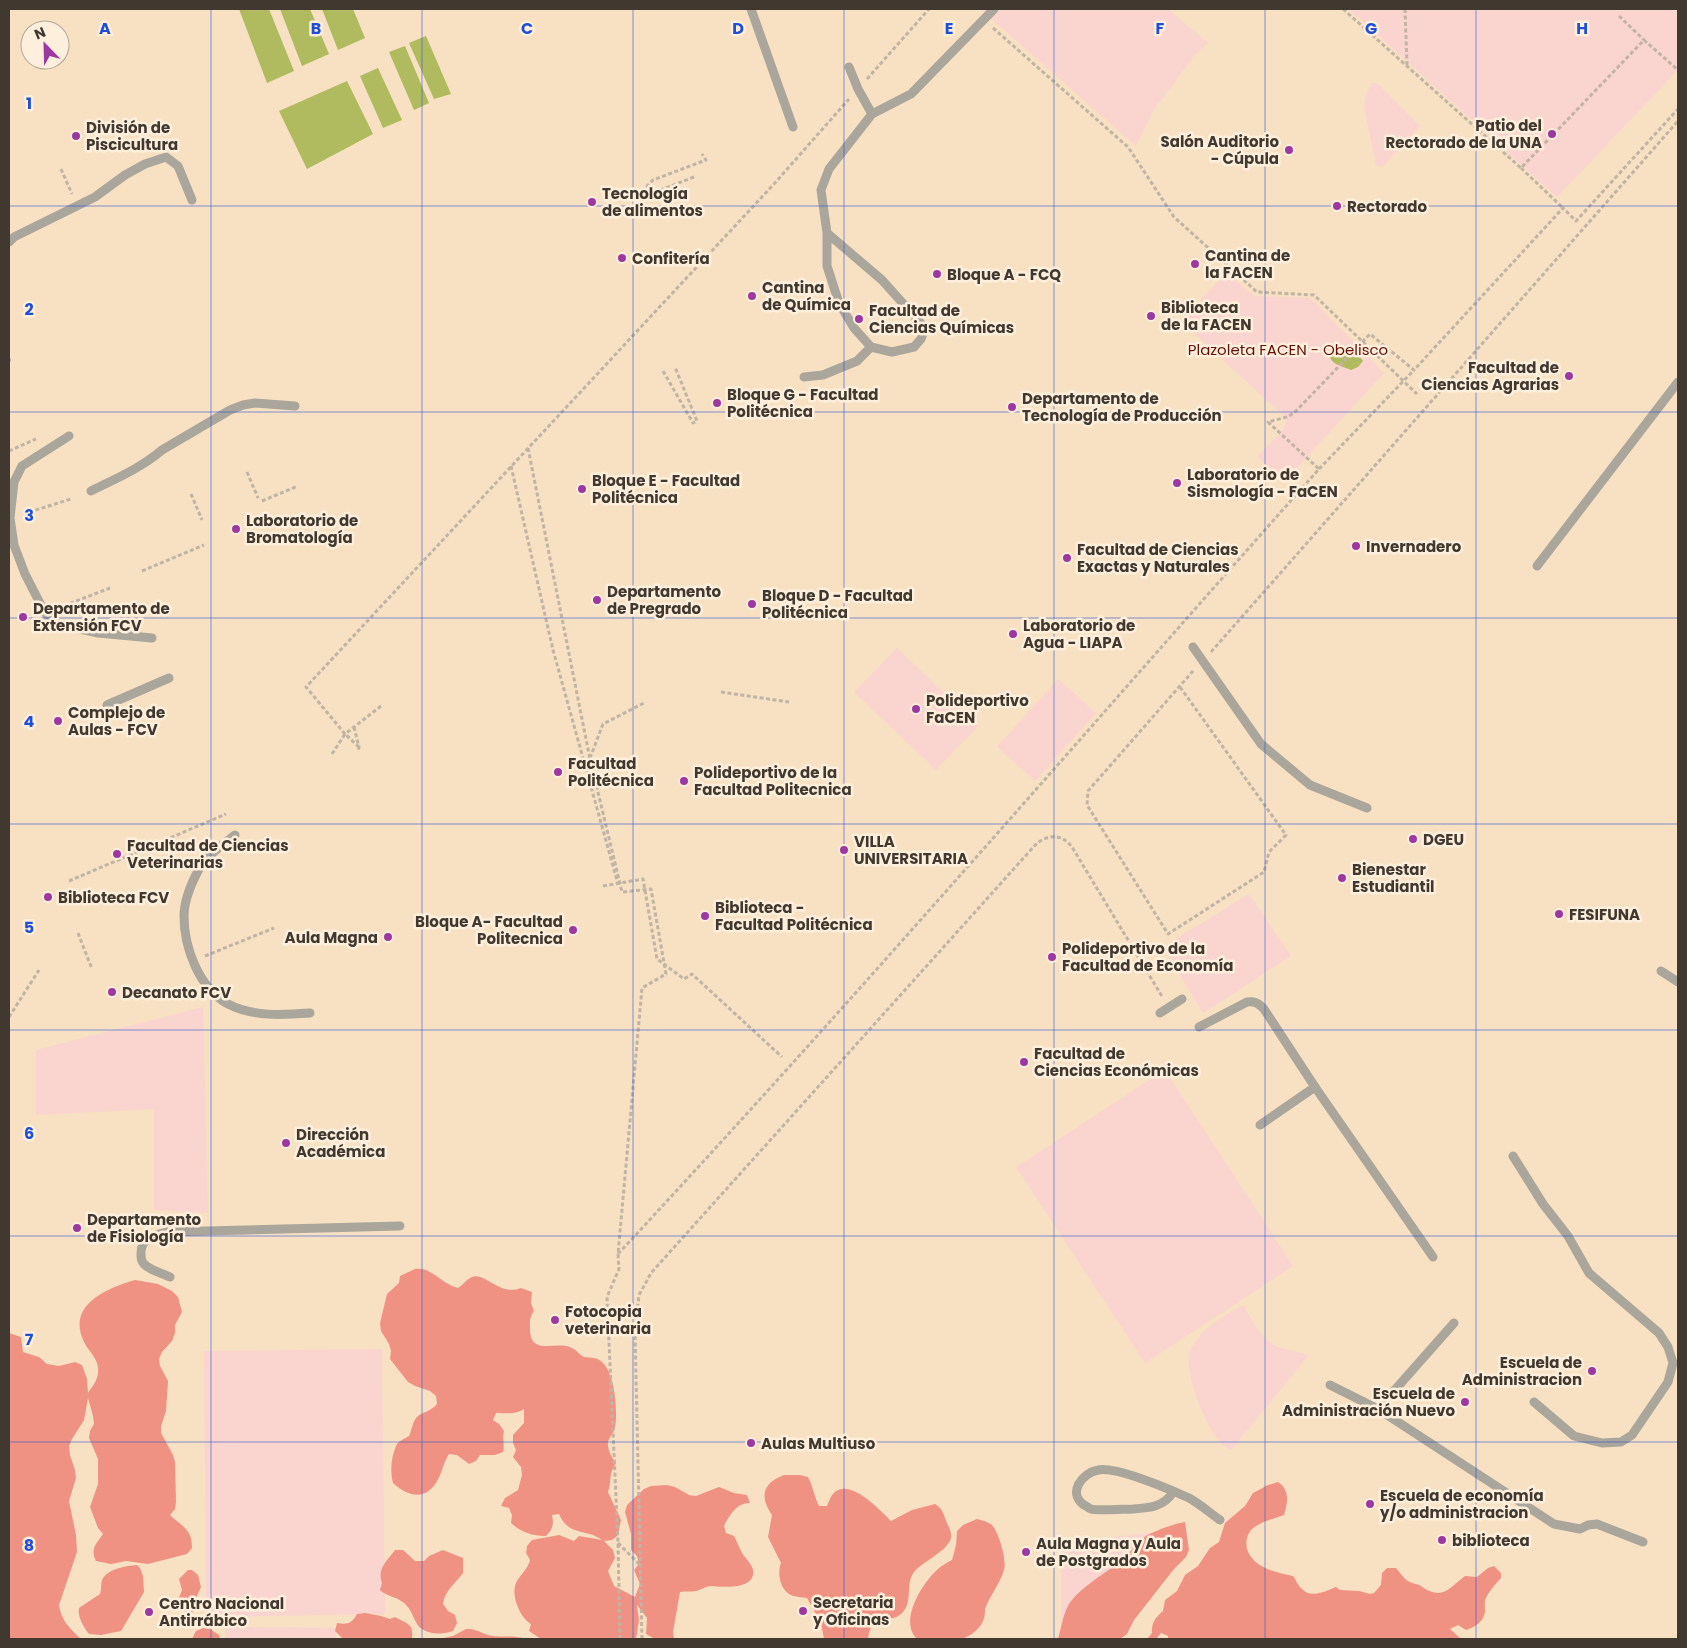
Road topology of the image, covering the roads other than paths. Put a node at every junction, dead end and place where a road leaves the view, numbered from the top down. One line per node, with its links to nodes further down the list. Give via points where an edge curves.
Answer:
1 (751, 9): 5 (lane)
2 (994, 9): 4 (lane, via 911,94)
3 (849, 67): 4 (lane)
4 (872, 114): 7 (lane, via 828,169 821,190)
5 (793, 127)
6 (192, 200): 8 (lane, via 178,166 166,157 132,171 95,197)
7 (827, 233): 9 (lane, via 827,266 839,303 854,328); 9 (lane, via 882,280 924,328 914,347 892,352)
8 (9, 242)
9 (871, 347): 10 (lane, via 857,361 823,375)
10 (804, 377)
11 (1678, 382): 15 (lane)
12 (295, 406): 14 (lane, via 255,403 230,410 122,476)
13 (68, 436): 16 (lane, via 22,466 14,482 10,518 14,545 25,574 45,613 58,624 79,630)
14 (91, 490)
15 (1537, 566)
16 (152, 638)
17 (1193, 647): 20 (lane, via 1261,744 1310,785)
18 (170, 678): 19 (lane)
19 (107, 705)
20 (1367, 808)
21 (235, 835): 25 (lane, via 200,868 187,898 184,915 192,961 210,989 228,1004 251,1012 277,1015)
22 (1660, 971): 23 (lane)
23 (1678, 982)
24 (1182, 998): 26 (lane)
25 (310, 1013)
26 (1160, 1013)
27 (1199, 1027): 28 (lane, via 1247,1002 1259,1003)
28 (1315, 1087): 29 (lane); 32 (lane)
29 (1260, 1125)
30 (1513, 1156): 36 (lane, via 1568,1236 1589,1273 1658,1333 1673,1362 1668,1382 1632,1436 1621,1442 1602,1443 1574,1436)
31 (400, 1226): 33 (lane, via 167,1232 152,1236 142,1246 142,1262)
32 (1433, 1257)
33 (170, 1277)
34 (1454, 1324): 37 (lane)
35 (1330, 1385): 37 (lane)
36 (1534, 1402)
37 (1378, 1409): 40 (lane, via 1554,1524 1580,1529 1597,1524)
38 (1173, 1492): 38 (lane, via 1118,1472 1097,1470 1078,1482 1076,1492 1090,1509 1154,1506 1169,1499); 39 (lane, via 1190,1499)
39 (1220, 1520)
40 (1642, 1542)

